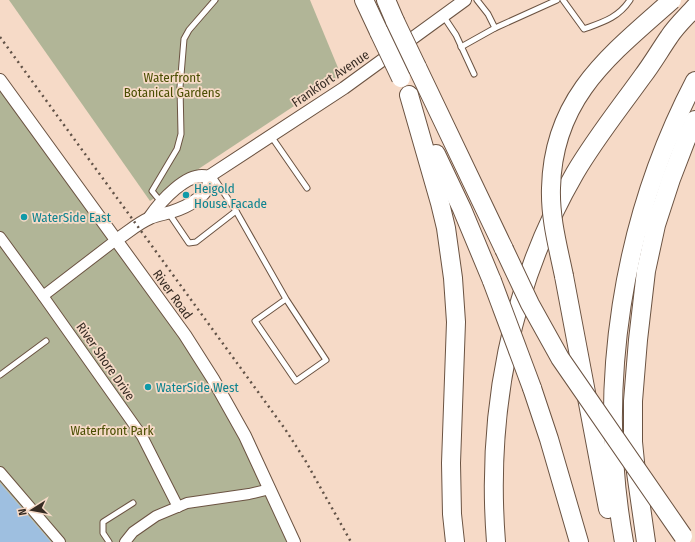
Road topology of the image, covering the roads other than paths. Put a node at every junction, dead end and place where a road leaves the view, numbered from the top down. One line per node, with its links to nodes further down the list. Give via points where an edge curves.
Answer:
1 (215, 0): 25 (lane, via 184,39 180,87 181,134 178,148 152,191)
2 (364, 0): 19 (highway, bridge)
3 (386, 0): 38 (highway, bridge, via 530,304 560,358)
4 (465, 0): 11 (street, Frankfort Avenue)
5 (477, 0): 13 (lane)
6 (557, 0): 13 (lane)
7 (563, 0): 8 (lane, via 584,29 609,21)
8 (630, 0)
9 (672, 0): 46 (highway, bridge, via 600,66 576,97 563,125 554,161 551,189 553,220)
10 (695, 7): 16 (highway, via 670,35)
11 (444, 17): 14 (lane); 21 (street, Frankfort Avenue, via 344,88)
12 (695, 22): 16 (highway)
13 (495, 28): 14 (lane)
14 (461, 47): 15 (lane)
15 (474, 74)
16 (643, 76): 44 (highway, via 607,124 575,174 542,240 517,311 504,368 496,427 493,487)
17 (0, 80): 28 (street, River Road)
18 (695, 80): 47 (highway, via 655,172 636,234 622,306 614,370 613,411 616,479)
19 (409, 95): 43 (highway, via 440,203 453,278 456,322 451,470); 45 (highway, bridge, via 492,281 532,388)
20 (695, 120): 29 (highway, via 656,225)
21 (271, 135): 23 (street, Frankfort Avenue); 24 (lane)
22 (695, 139): 29 (highway, via 665,222 651,278)
23 (210, 176): 25 (street, Frankfort Avenue, via 199,176 189,180); 25 (street, Frankfort Avenue, via 204,193 190,204); 26 (lane)
24 (306, 188)
25 (165, 208): 26 (lane, via 189,243 196,242); 28 (street, Frankfort Avenue)
26 (236, 211): 31 (lane)
27 (0, 237): 30 (street, River Shore Drive)
28 (116, 240): 30 (street, Frankfort Avenue); 35 (street, River Road, via 185,335 213,379 245,436)
29 (644, 291): 48 (highway, via 633,401 633,442)
30 (43, 296): 37 (street, River Shore Drive, via 142,436)
31 (286, 299): 31 (lane, via 326,360 296,381 255,321)
32 (46, 341): 33 (lane)
33 (0, 375)
34 (0, 472): 39 (street)
35 (270, 489): 37 (street, via 187,503); 42 (street, River Road)
36 (133, 503): 40 (lane, via 103,522 103,533)
37 (178, 507): 41 (street, via 156,516)
38 (685, 539)
39 (60, 542)
40 (109, 542)
41 (125, 542)
42 (294, 542)
43 (455, 542)
44 (496, 542)
45 (580, 542)
46 (615, 542)
47 (624, 542)
48 (646, 542)

